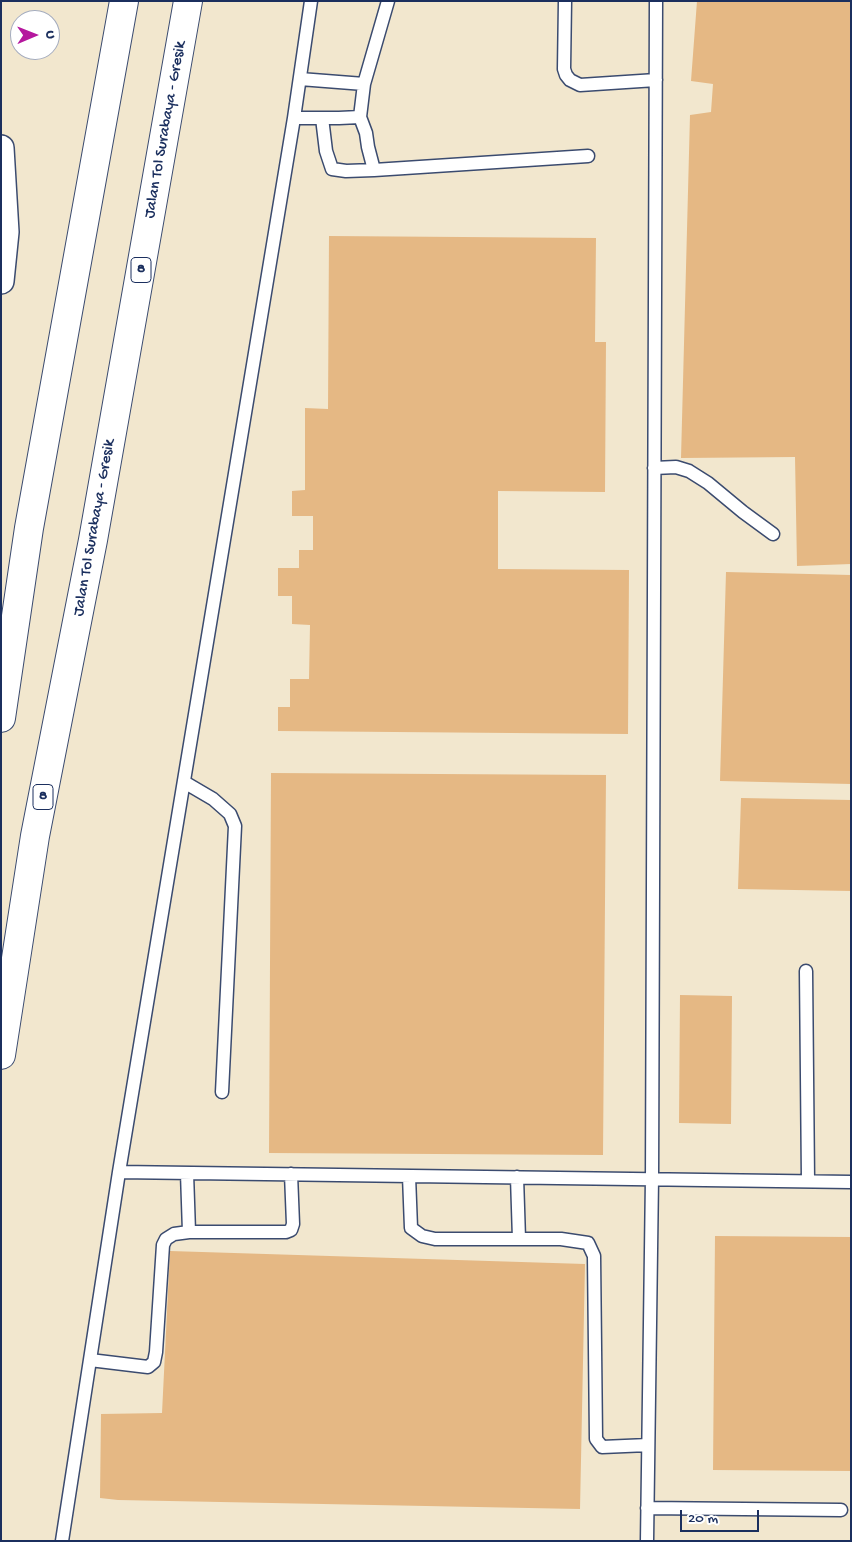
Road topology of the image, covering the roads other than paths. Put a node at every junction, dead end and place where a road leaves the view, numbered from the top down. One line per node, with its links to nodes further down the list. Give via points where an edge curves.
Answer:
1 (124, 1): 19 (highway, via 29,528)
2 (188, 1): 22 (highway, Jalan Tol Surabaya - Gresik / 8, via 93,540 35,836)
3 (311, 1): 7 (lane)
4 (388, 1): 9 (lane)
5 (565, 1): 8 (lane, via 564,69 570,80 580,84)
6 (656, 1): 8 (lane)
7 (300, 79): 9 (lane); 11 (lane)
8 (656, 80): 17 (lane)
9 (364, 84): 10 (lane)
10 (360, 116): 12 (lane); 15 (lane)
11 (294, 118): 12 (lane); 20 (lane)
12 (322, 118): 15 (lane, via 332,169)
13 (1, 148): 16 (street, via 6,232)
14 (588, 156): 15 (lane)
15 (374, 170)
16 (1, 281)
17 (654, 468): 18 (lane, via 689,471); 29 (lane)
18 (773, 534)
19 (1, 718)
20 (184, 782): 23 (lane, via 213,799 230,814 235,826); 24 (lane)
21 (806, 971): 30 (lane)
22 (1, 1055)
23 (222, 1092)
24 (119, 1172): 25 (lane); 34 (lane)
25 (187, 1172): 26 (lane); 32 (lane)
26 (290, 1174): 27 (lane); 32 (lane, via 291,1230)
27 (409, 1176): 28 (lane); 33 (lane, via 411,1228 422,1236 435,1239)
28 (517, 1177): 29 (lane); 33 (lane)
29 (652, 1178): 30 (lane); 35 (lane)
30 (808, 1181): 31 (lane)
31 (851, 1182)
32 (189, 1232): 34 (lane, via 174,1234 162,1245 154,1362 148,1367)
33 (518, 1239): 35 (lane, via 588,1243 594,1256 596,1439 602,1447)
34 (90, 1360): 38 (lane)
35 (648, 1445): 36 (lane)
36 (647, 1508): 37 (lane); 39 (lane)
37 (841, 1510)
38 (62, 1541)
39 (647, 1541)

